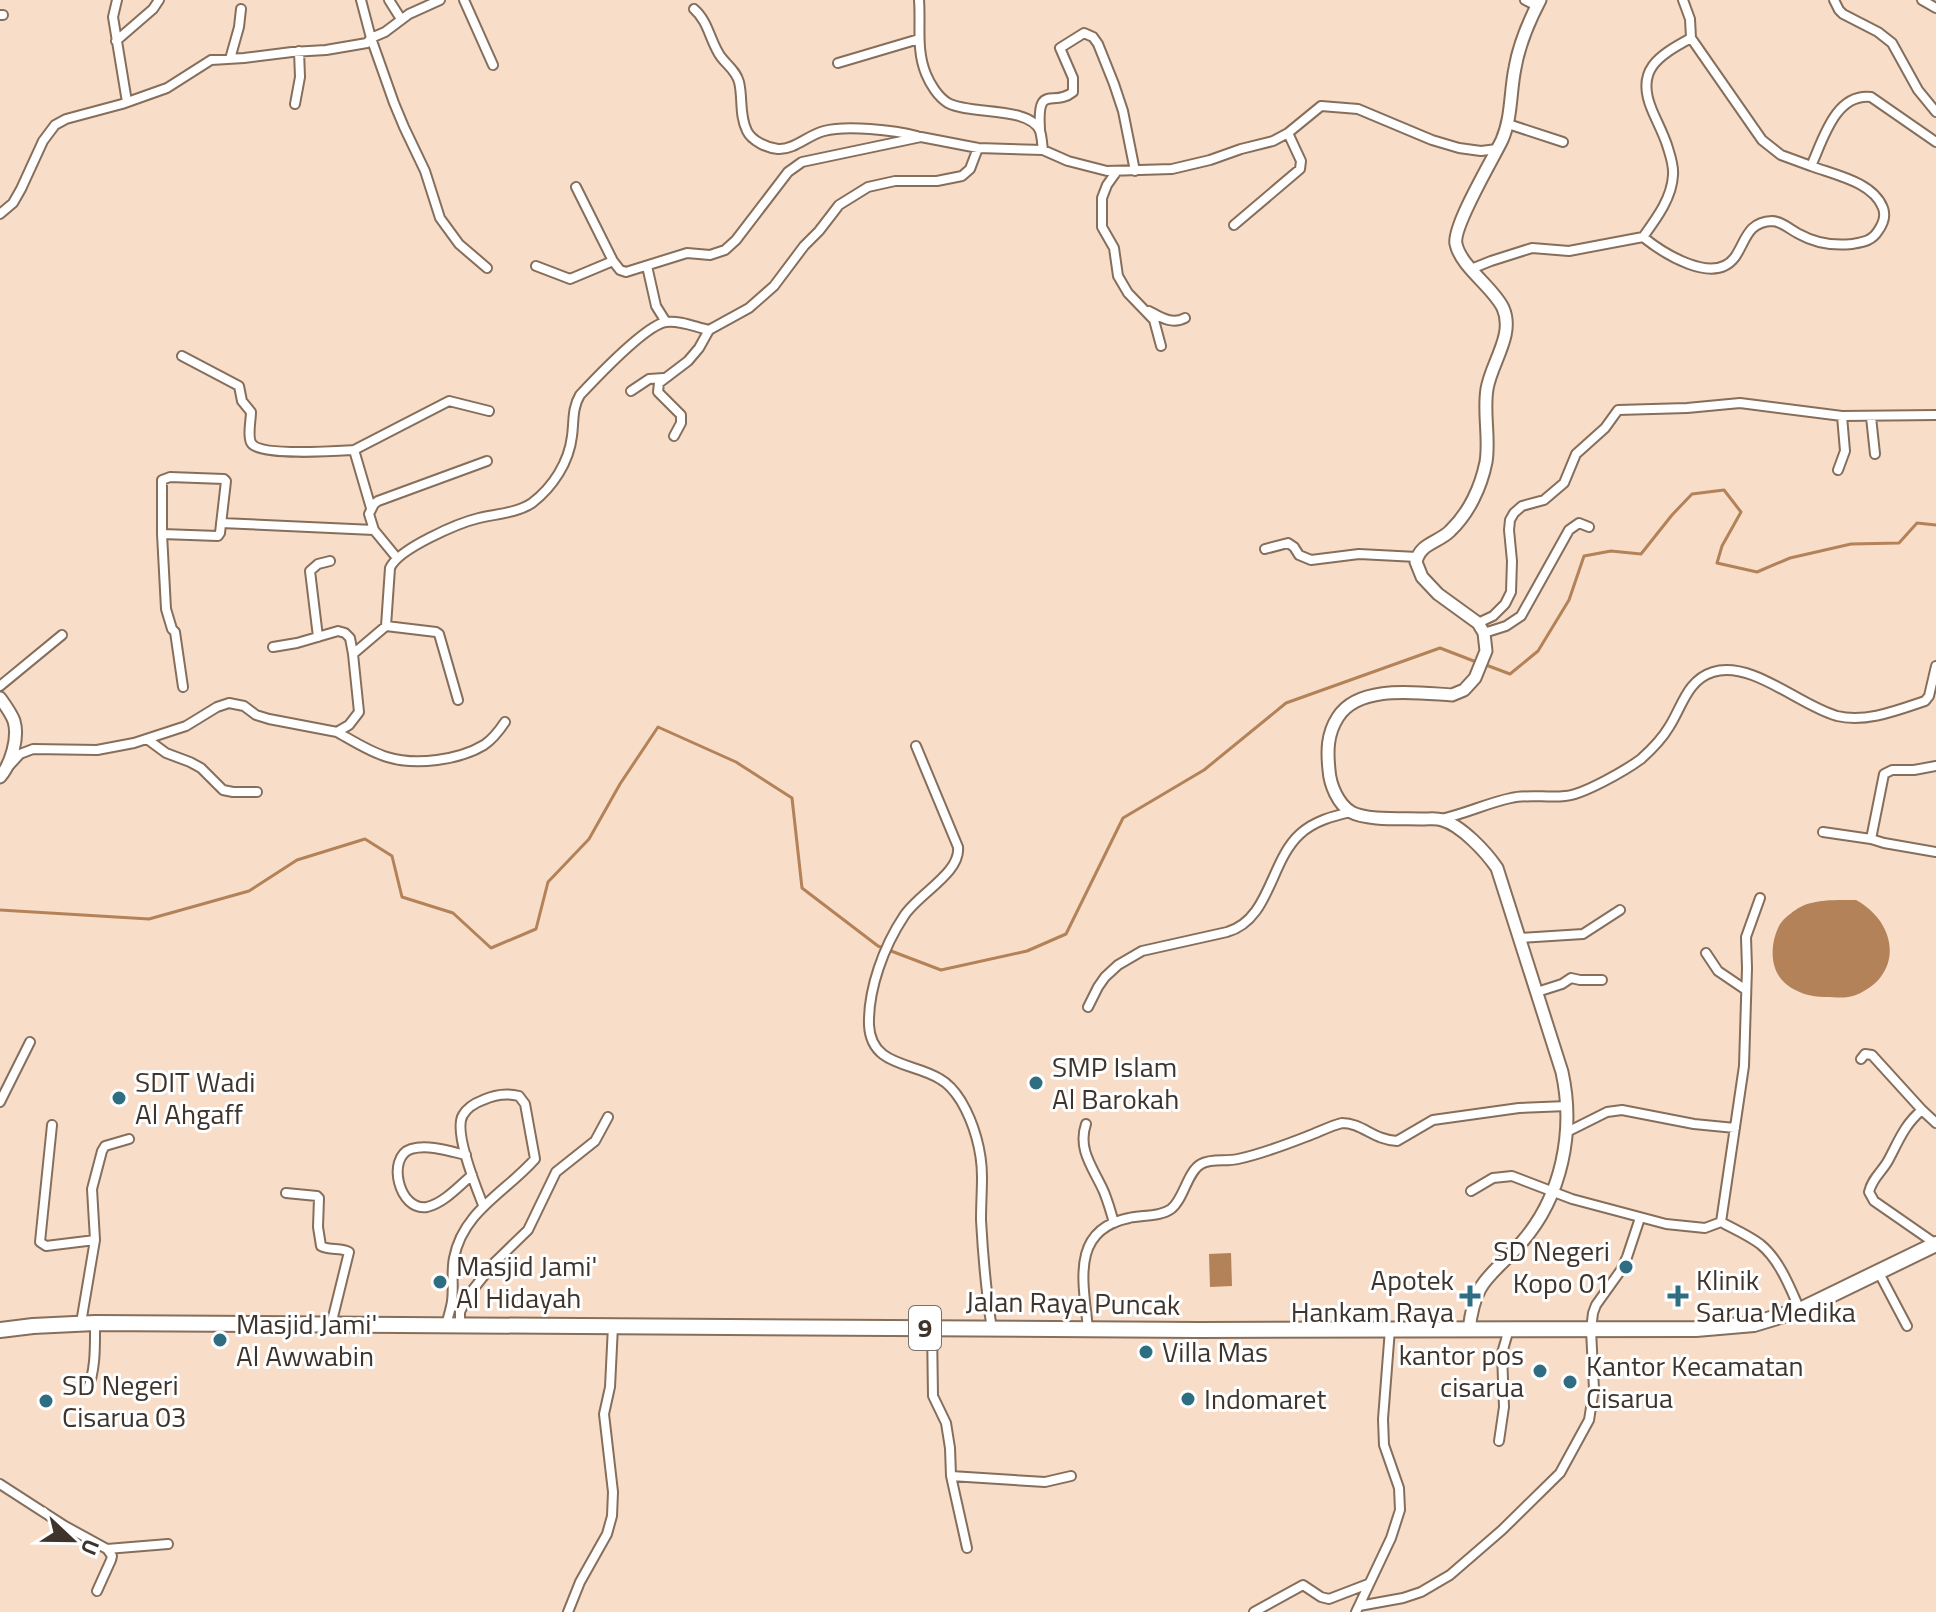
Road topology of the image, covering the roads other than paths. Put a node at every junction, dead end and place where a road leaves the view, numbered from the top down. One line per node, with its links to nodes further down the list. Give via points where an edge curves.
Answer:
1 (117, 0): 20 (street)
2 (159, 0): 20 (street)
3 (361, 0): 17 (street)
4 (389, 0): 16 (street)
5 (440, 0): 16 (street)
6 (464, 0): 24 (street)
7 (919, 0): 19 (street)
8 (1525, 0): 12 (street)
9 (1683, 0): 18 (street)
10 (1834, 0): 27 (street, via 1843,14 1892,43)
11 (1922, 0): 13 (street)
12 (1538, 3): 28 (main road, via 1515,65)
13 (1936, 8)
14 (241, 9): 22 (street)
15 (694, 9): 31 (street, via 738,79 741,111 755,141 780,149 824,131 848,129)
16 (401, 19): 17 (street)
17 (371, 38): 21 (street, via 342,48); 47 (street, via 440,218)
18 (1691, 38): 37 (street, via 1762,140 1781,155); 43 (street, via 1654,63 1647,75 1647,96 1672,160 1673,177 1665,202)
19 (919, 39): 23 (street); 29 (street, via 927,76 944,100 1025,118)
20 (116, 41): 25 (street)
21 (299, 51): 22 (street); 26 (street)
22 (230, 59): 25 (street, via 206,62 174,85)
23 (838, 63)
24 (493, 65)
25 (127, 102): 41 (street, via 55,125 17,196)
26 (295, 104)
27 (1936, 112)
28 (1508, 124): 32 (street); 35 (main road)
29 (1040, 129): 36 (street); 39 (street, via 1044,101 1073,90 1060,48 1087,33 1098,44 1119,97)
30 (1288, 133): 35 (street, via 1321,106 1334,106 1365,112 1459,148); 39 (street, via 1184,167); 42 (street, via 1300,169)
31 (921, 137): 34 (street); 46 (street, via 802,162 725,250 687,253)
32 (1563, 142)
33 (1936, 142): 37 (street, via 1876,99 1861,96 1837,113)
34 (978, 148): 36 (street); 52 (street, via 962,176 889,182 855,194 832,212 774,286)
35 (1497, 149): 48 (main road, via 1456,236 1457,248)
36 (1043, 150): 38 (street)
37 (1811, 166): 43 (street, via 1876,196 1884,215 1875,236 1835,245 1803,237 1776,222 1760,223 1748,231 1734,258 1717,269 1672,257)
38 (1117, 171): 39 (street); 49 (street, via 1102,198 1102,227 1114,248 1122,284)
39 (1135, 171)
40 (576, 187): 44 (street)
41 (0, 214)
42 (1234, 225)
43 (1643, 237): 48 (street, via 1569,251 1532,248)
44 (613, 261): 45 (street, via 570,279); 46 (street, via 626,272)
45 (536, 266)
46 (647, 266): 51 (street, via 656,306)
47 (487, 268)
48 (1471, 269): 72 (main road, via 1501,306 1505,319 1486,391 1485,469 1465,514)
49 (1145, 309): 50 (street, via 1171,321); 53 (street, via 1156,324)
50 (1185, 318)
51 (666, 322): 52 (street); 73 (street, via 648,331 580,395 565,462 533,501 457,525)
52 (709, 330): 55 (street, via 688,361)
53 (1161, 346)
54 (182, 356): 62 (street, via 239,386 251,412 253,445 298,452)
55 (664, 378): 56 (street, via 649,379); 61 (street, via 658,392 682,419)
56 (631, 391)
57 (489, 411): 62 (street, via 449,401)
58 (1936, 415): 60 (street)
59 (1842, 416): 60 (street); 65 (street, via 1845,451); 76 (street, via 1740,403 1618,410 1576,454 1564,483 1512,517 1511,592)
60 (1871, 417): 63 (street)
61 (674, 436)
62 (354, 450): 66 (street)
63 (1875, 454)
64 (487, 461): 66 (street)
65 (1838, 470)
66 (371, 508): 69 (street)
67 (221, 523): 69 (street); 70 (street, via 218,536); 70 (street, via 224,479 167,477 162,480)
68 (1589, 527): 76 (street, via 1579,523 1569,530 1521,616 1506,626)
69 (374, 530): 73 (street)
70 (162, 534): 83 (street, via 166,609)
71 (1265, 549): 72 (street, via 1288,543 1299,555 1314,560 1359,554)
72 (1417, 557): 76 (main road, via 1419,571 1438,594)
73 (397, 558): 75 (street, via 390,568)
74 (330, 561): 78 (street, via 310,571)
75 (386, 626): 80 (street); 85 (street, via 439,634)
76 (1481, 628): 93 (main road, via 1486,654 1475,678 1457,694 1388,693 1342,711 1329,736 1329,772 1333,789)
77 (62, 635): 82 (street)
78 (318, 637): 79 (street); 80 (street, via 342,631 350,638)
79 (273, 647)
80 (353, 654): 87 (street, via 359,712)
81 (1936, 666): 94 (street, via 1925,701 1857,718 1837,716 1753,676 1715,671 1691,688 1668,729 1640,760 1592,787 1574,796 1511,797)
82 (0, 686)
83 (183, 687)
84 (0, 698): 91 (main road, via 15,722 14,747)
85 (458, 700)
86 (505, 722): 87 (street, via 486,744 435,761 388,758)
87 (337, 732): 88 (street, via 276,721 229,703)
88 (147, 739): 91 (street, via 105,750 33,749 20,754); 92 (street, via 201,768 223,790)
89 (916, 746): 137 (street, via 958,857 909,909 889,946 870,1000 870,1033 877,1050 892,1061 941,1080 970,1119 981,1164)
90 (1936, 766): 96 (street, via 1884,774)
91 (4, 772)
92 (257, 792)
93 (1351, 812): 94 (main road); 105 (street, via 1299,835 1242,925 1142,951 1105,977)
94 (1441, 819): 100 (main road, via 1470,839 1497,868)
95 (1823, 832): 96 (street)
96 (1871, 839): 97 (street)
97 (1936, 852)
98 (1760, 898): 103 (street, via 1746,937)
99 (1620, 910): 100 (street, via 1583,934)
100 (1520, 938): 104 (main road)
101 (1706, 953): 103 (street, via 1718,971)
102 (1602, 980): 104 (street, via 1571,978)
103 (1746, 990): 115 (street, via 1744,1066)
104 (1537, 992): 109 (main road)
105 (1088, 1007)
106 (30, 1042): 108 (street)
107 (1861, 1059): 110 (street, via 1872,1055)
108 (0, 1102)
109 (1567, 1106): 116 (main road); 126 (street, via 1433,1120 1397,1141 1342,1123 1238,1159 1202,1163 1170,1210)
110 (1922, 1110): 112 (street); 128 (street, via 1903,1130 1869,1194)
111 (608, 1117): 133 (street, via 595,1141 555,1174 528,1230 467,1297)
112 (1936, 1123)
113 (1086, 1124): 126 (street, via 1085,1151)
114 (52, 1125): 127 (street, via 40,1242 46,1246)
115 (1735, 1128): 116 (street, via 1622,1110); 125 (street)
116 (1565, 1133): 121 (main road)
117 (129, 1139): 127 (street, via 102,1151 92,1189)
118 (466, 1155): 119 (street); 119 (street, via 409,1149 399,1161 400,1190 414,1205 427,1207); 123 (street, via 460,1127 466,1110 497,1095 522,1098 535,1159)
119 (472, 1175): 123 (street)
120 (1471, 1191): 121 (street, via 1507,1175)
121 (1554, 1191): 124 (street); 142 (main road, via 1533,1229 1481,1286)
122 (286, 1193): 132 (street, via 317,1196 321,1246 349,1252)
123 (483, 1205): 133 (street, via 468,1222 452,1266)
124 (1640, 1218): 125 (street, via 1705,1228); 143 (street, via 1621,1270 1596,1305)
125 (1721, 1222): 130 (street, via 1765,1249)
126 (1114, 1223): 138 (street, via 1092,1240 1084,1258)
127 (95, 1240): 131 (street)
128 (1936, 1244): 129 (highway, Jalan Raya Puncak / 9)
129 (1879, 1273): 130 (highway, Jalan Raya Puncak / 9); 135 (street)
130 (1800, 1310): 143 (highway, Jalan Raya Puncak / 9, via 1730,1326)
131 (88, 1323): 132 (highway, Jalan Raya Puncak / 9); 141 (highway, Jalan Raya Puncak / 9); 144 (street, via 93,1367)
132 (331, 1325): 133 (highway, Jalan Raya Puncak / 9)
133 (453, 1325): 134 (highway, Jalan Raya Puncak / 9)
134 (613, 1326): 136 (highway, Jalan Raya Puncak / 9); 155 (street, via 604,1414 612,1516)
135 (1907, 1326)
136 (932, 1328): 137 (highway, Jalan Raya Puncak / 9); 146 (street, via 933,1396 946,1423)
137 (992, 1329): 138 (highway, Jalan Raya Puncak / 9)
138 (1088, 1329): 139 (highway, Jalan Raya Puncak / 9)
139 (1390, 1329): 142 (highway, Jalan Raya Puncak / 9); 152 (street, via 1384,1445 1400,1504 1391,1538)
140 (1509, 1329): 142 (highway, Jalan Raya Puncak / 9); 143 (highway, Jalan Raya Puncak / 9); 145 (street, via 1502,1353)
141 (0, 1330)
142 (1469, 1330)
143 (1591, 1330): 154 (street, via 1594,1389 1589,1420 1560,1473 1450,1575 1412,1595)
144 (87, 1391)
145 (1499, 1441)
146 (951, 1476): 147 (street, via 1045,1482); 150 (street)
147 (1071, 1476)
148 (0, 1484): 151 (street)
149 (168, 1544): 151 (street)
150 (967, 1548)
151 (107, 1549): 153 (street, via 112,1556)
152 (1368, 1584): 154 (street); 156 (street, via 1331,1599 1303,1585)
153 (97, 1591)
154 (1357, 1609)
155 (571, 1611)
156 (1254, 1612)

